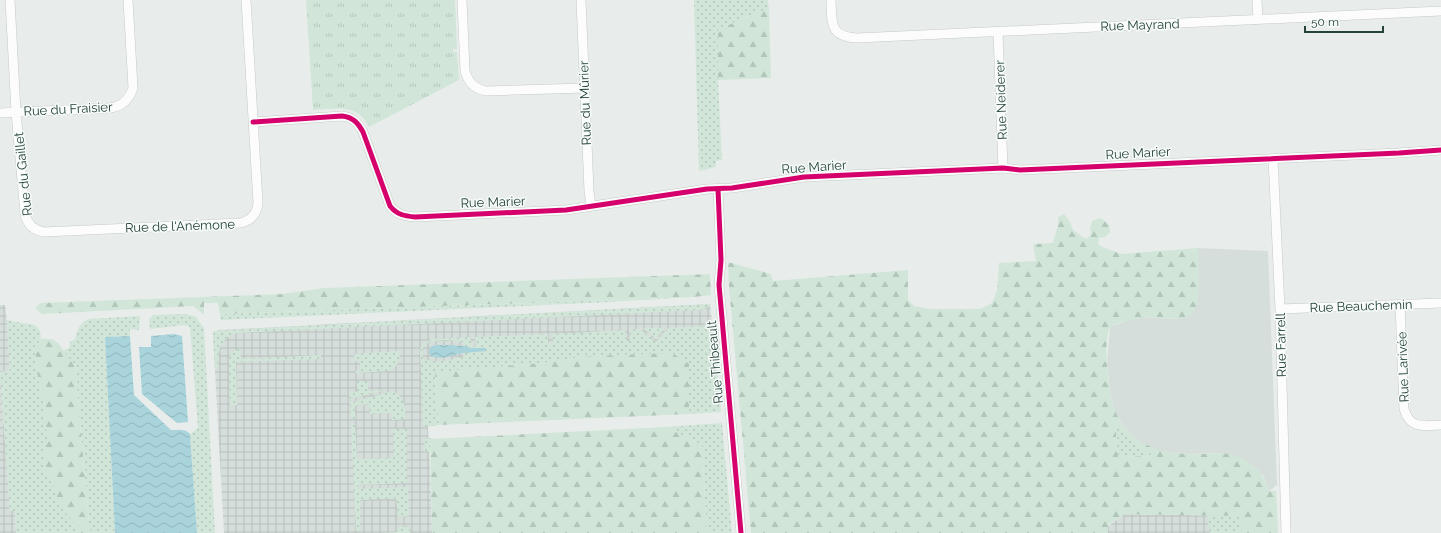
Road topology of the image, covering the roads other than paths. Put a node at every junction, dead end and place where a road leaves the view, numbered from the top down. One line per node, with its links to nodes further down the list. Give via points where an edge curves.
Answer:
1 (10, 0): 12 (street, Rue du Gaillet)
2 (128, 0): 12 (street, Rue du Fraisier, via 133,88 122,105 109,108)
3 (246, 0): 14 (street, Rue de l'Anémone)
4 (462, 0): 11 (street, via 465,71 476,88 486,91)
5 (581, 0): 11 (street, Rue du Mûrier)
6 (831, 0): 10 (street, Rue Mayrand, via 833,25 840,35 846,38)
7 (1257, 0): 9 (street)
8 (1441, 11): 9 (street, Rue Mayrand)
9 (1258, 20): 10 (street, Rue Mayrand)
10 (998, 32): 17 (street, Rue Neiderer)
11 (584, 88): 19 (street, Rue du Mûrier)
12 (16, 112): 13 (street, Rue du Fraisier); 20 (street, Rue du Gaillet, via 24,214)
13 (0, 113)
14 (253, 122): 19 (street, Rue Marier, via 342,116 357,122 390,206 403,216 557,211); 20 (street, Rue de l'Anémone, via 258,203 254,215 247,221 44,232)
15 (1441, 150): 16 (street, Rue Marier)
16 (1273, 158): 17 (street, Rue Marier, via 1020,170); 23 (street, Rue Farrell)
17 (1003, 168): 18 (street, Rue Marier, via 804,177)
18 (718, 189): 19 (street, Rue Marier); 25 (street, Rue Thibeault, via 720,303)
19 (591, 206)
20 (31, 226)
21 (1441, 303): 22 (street, Rue Beauchemin)
22 (1400, 304): 23 (street, Rue Beauchemin); 24 (street, Rue Larivée, via 1406,415 1418,425)
23 (1280, 309): 26 (street, Rue Farrell)
24 (1441, 425)
25 (741, 533)
26 (1286, 533)

